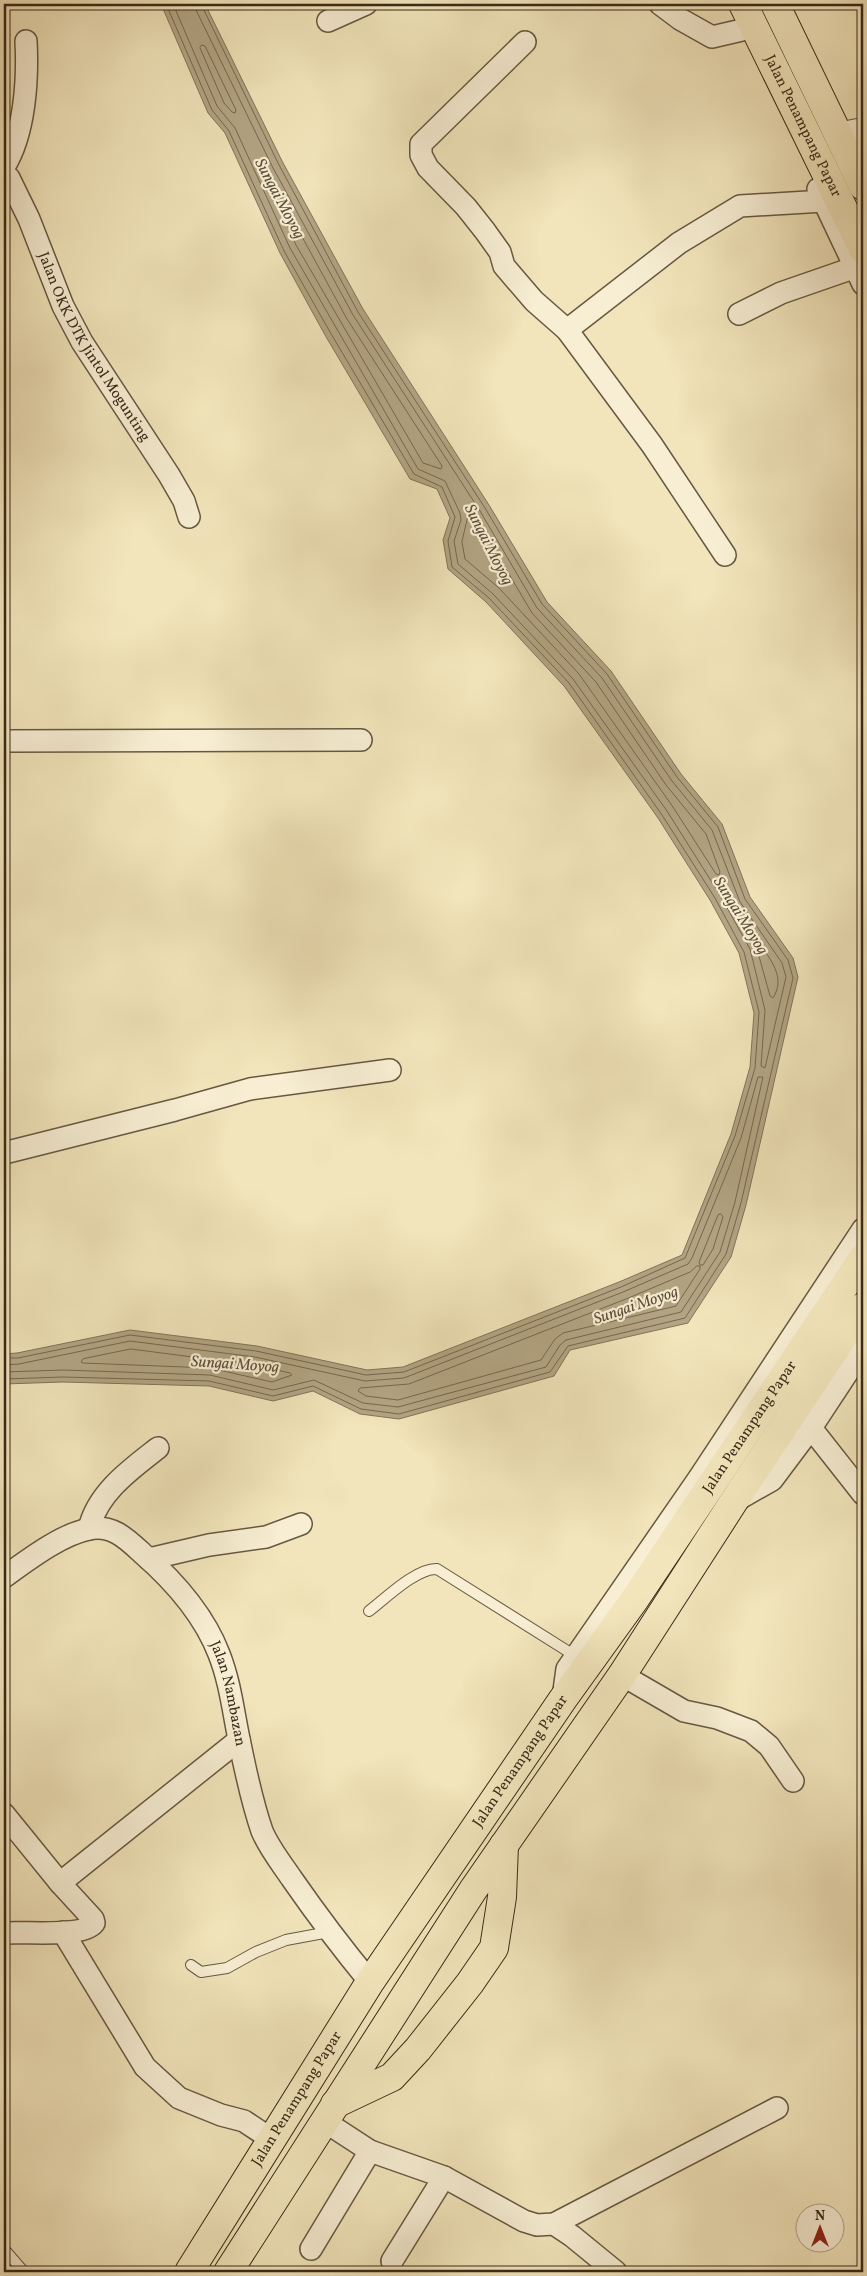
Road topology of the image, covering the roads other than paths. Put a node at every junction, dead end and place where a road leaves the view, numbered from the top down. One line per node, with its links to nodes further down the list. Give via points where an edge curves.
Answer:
1 (366, 4): 6 (street)
2 (660, 4): 5 (street, via 693,28 712,36)
3 (729, 4): 5 (street)
4 (775, 4): 10 (main road, Jalan Penampang Papar)
5 (743, 17): 14 (street); 15 (main road, Jalan Penampang Papar)
6 (328, 21)
7 (26, 41): 11 (street, via 27,80 22,113 15,145)
8 (525, 42): 17 (street, via 422,144 422,155 428,168 485,231 500,252 504,266 534,301)
9 (863, 123): 10 (lane)
10 (846, 137): 13 (main road, Jalan Penampang Papar)
11 (4, 167)
12 (4, 174): 18 (street, Jalan OKK DTK Jintol Mogunting, via 29,219 63,306 82,342 169,475)
13 (863, 186)
14 (824, 201): 15 (street); 17 (street, via 740,206 679,243)
15 (861, 266): 16 (street, via 781,293)
16 (739, 314)
17 (567, 330): 19 (street, via 652,446)
18 (189, 517)
19 (725, 555)
20 (361, 740): 21 (street)
21 (4, 741)
22 (390, 1070): 23 (street, via 250,1089)
23 (4, 1153)
24 (863, 1229): 37 (street)
25 (863, 1258): 39 (main road, Jalan Penampang Papar, via 662,1559)
26 (863, 1307): 31 (main road, Jalan Penampang Papar)
27 (863, 1349): 28 (street)
28 (811, 1428): 30 (street); 31 (street, via 772,1480)
29 (158, 1448): 33 (street, via 123,1475 101,1501)
30 (863, 1494)
31 (734, 1501): 38 (main road, Jalan Penampang Papar)
32 (301, 1524): 34 (street, via 266,1537 209,1545)
33 (89, 1529): 34 (street, Jalan Nambazan, via 119,1533); 35 (street, via 49,1547)
34 (149, 1559): 40 (street, Jalan Nambazan, via 199,1615 219,1654 232,1695)
35 (4, 1577)
36 (369, 1611): 37 (lane, via 412,1577 437,1569)
37 (577, 1657): 39 (street, via 567,1669)
38 (622, 1676): 41 (street, via 684,1711 717,1718 751,1731 769,1746); 43 (main road, Jalan Penampang Papar)
39 (563, 1699): 49 (main road, Jalan Penampang Papar)
40 (239, 1740): 44 (street); 47 (street, Jalan Nambazan, via 263,1832 277,1858)
41 (792, 1781)
42 (4, 1814): 44 (street)
43 (504, 1845): 45 (main road, Jalan Penampang Papar); 53 (main road, via 502,1897 494,1948 418,2049 392,2077)
44 (60, 1883): 46 (street, via 94,1923 86,1930)
45 (473, 1890): 49 (main road, via 461,1887 452,1891); 53 (main road, Jalan Penampang Papar)
46 (63, 1932): 48 (street); 54 (street, via 146,2067 179,2098 244,2121)
47 (329, 1932): 50 (lane, via 286,1940 227,1968 201,1972); 51 (street, Jalan Nambazan)
48 (4, 1933)
49 (393, 1948): 51 (main road, Jalan Penampang Papar)
50 (191, 1965)
51 (370, 1982): 54 (main road, Jalan Penampang Papar)
52 (778, 2108): 57 (street)
53 (329, 2113): 55 (street); 63 (main road, Jalan Penampang Papar)
54 (271, 2139): 62 (main road, Jalan Penampang Papar)
55 (370, 2151): 56 (street); 59 (street)
56 (444, 2177): 57 (street, via 524,2221 537,2225); 60 (street)
57 (554, 2224): 64 (street)
58 (4, 2249): 61 (lane)
59 (311, 2249)
60 (392, 2261)
61 (24, 2272)
62 (189, 2272)
63 (228, 2272)
64 (616, 2272)

